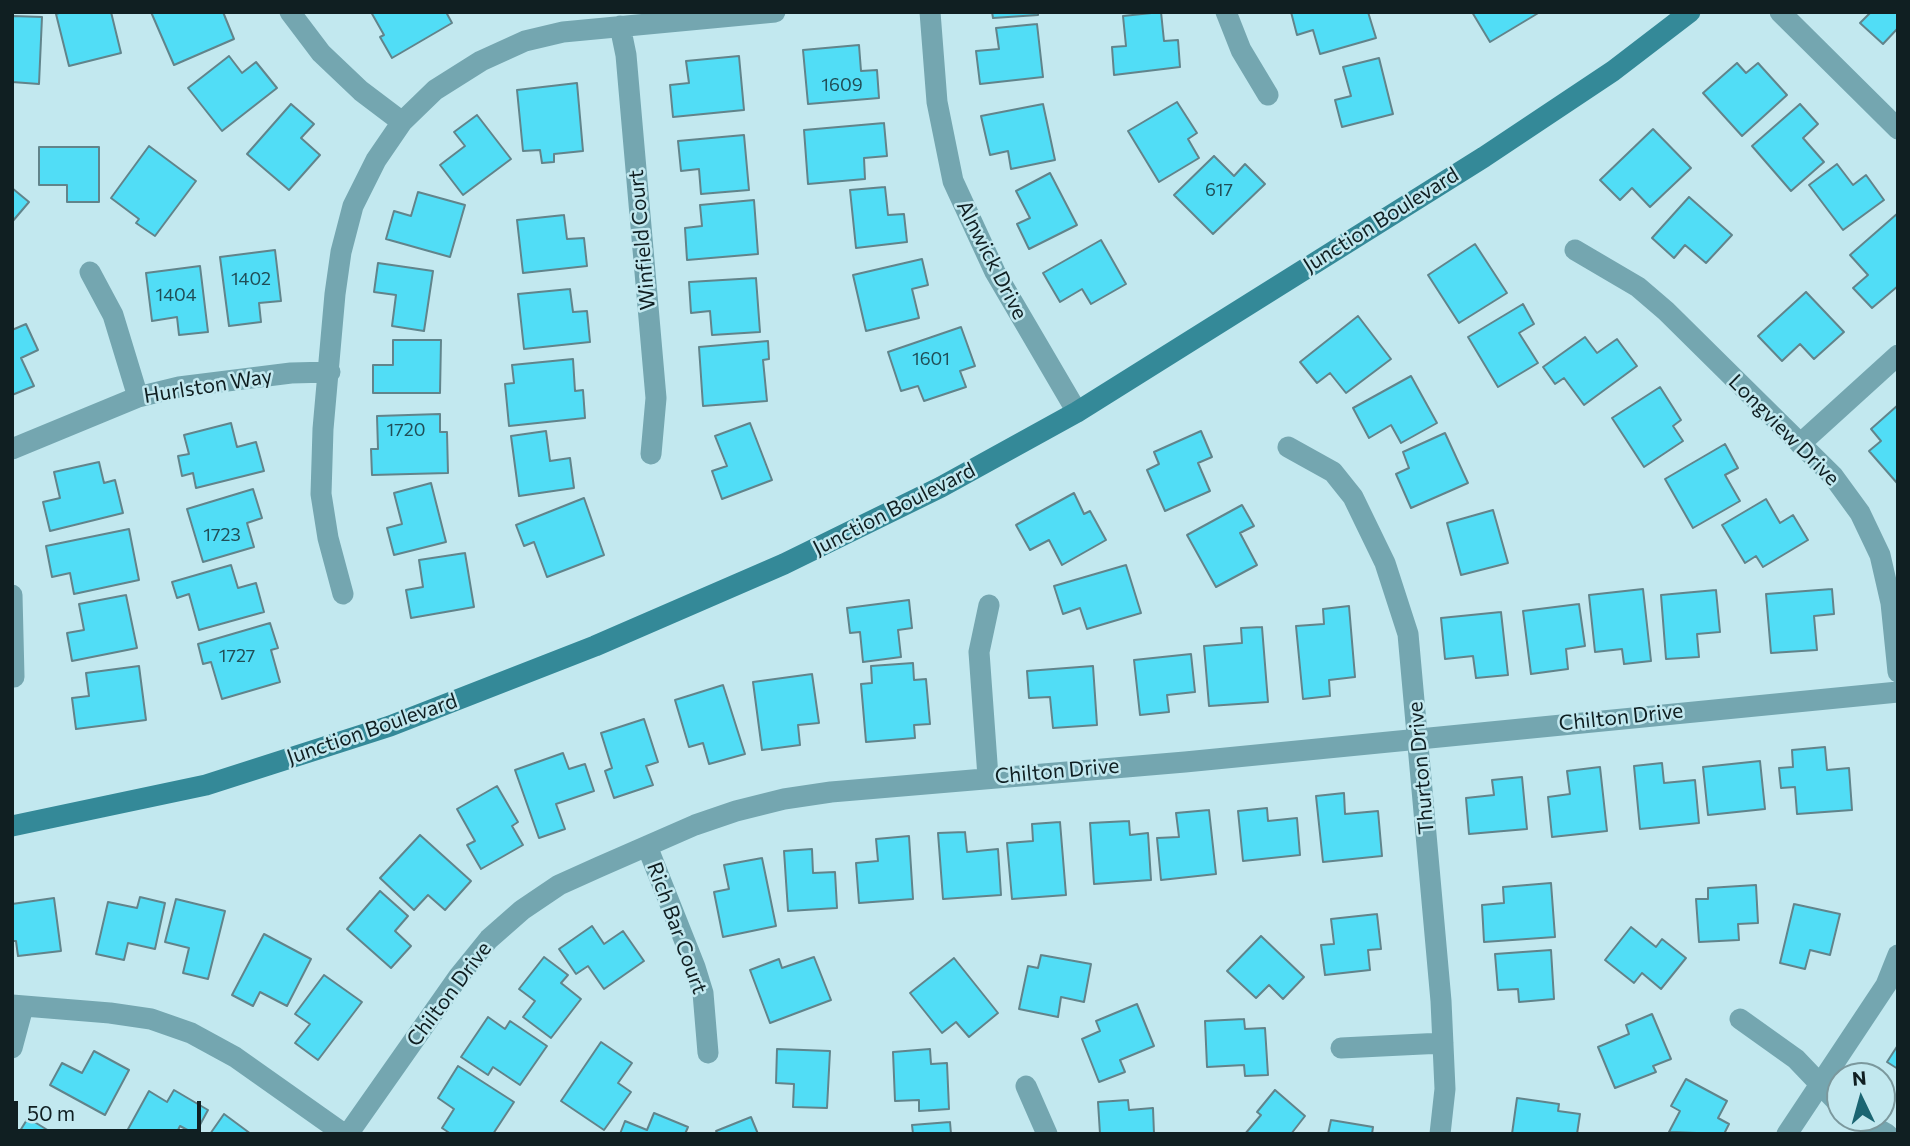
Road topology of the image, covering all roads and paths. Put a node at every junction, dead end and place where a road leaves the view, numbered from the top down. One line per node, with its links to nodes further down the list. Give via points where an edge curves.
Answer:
1 (290, 12): 9 (street, via 321,53)
2 (775, 12): 7 (street)
3 (930, 12): 16 (street, Alnwick Drive, via 937,102 953,181 995,272)
4 (1226, 12): 8 (street, via 1241,50)
5 (1690, 12): 16 (main road, Junction Boulevard, via 1613,71 1484,156)
6 (1780, 12): 10 (street)
7 (620, 26): 9 (street, via 525,41 435,90); 20 (street, Winfield Court, via 656,398)
8 (1268, 95)
9 (402, 122): 14 (street, via 353,206 337,284)
10 (1898, 129)
11 (1575, 250): 17 (street, Longview Drive, via 1638,287)
12 (90, 272): 15 (street, via 113,315)
13 (1898, 355): 17 (street)
14 (330, 372): 15 (street, Hurlston Way, via 278,374); 21 (street, via 321,494)
15 (138, 397): 19 (street, Hurlston Way)
16 (1077, 412): 29 (main road, Junction Boulevard, via 941,487 784,564 595,646 390,726 206,785)
17 (1800, 443): 24 (street, Longview Drive, via 1833,476 1860,513 1880,555 1891,603)
18 (1289, 447): 27 (street, Thurton Drive, via 1333,472 1370,528 1399,597 1408,634)
19 (12, 449)
20 (651, 454)
21 (343, 594)
22 (12, 595): 25 (street)
23 (989, 606): 28 (street, via 979,652)
24 (1898, 672)
25 (14, 677)
26 (1898, 692): 27 (street, Chilton Drive)
27 (1419, 737): 28 (street, Chilton Drive); 34 (street, Thurton Drive)
28 (988, 777): 30 (street, Chilton Drive, via 784,799 695,825)
29 (12, 826)
30 (647, 846): 37 (street, Rich Bar Court, via 695,967); 41 (street, Chilton Drive, via 559,885 489,939)
31 (1898, 955): 38 (street, via 1885,985)
32 (18, 1006): 35 (street); 41 (street, via 150,1019 191,1033 235,1057)
33 (1740, 1019): 38 (street, via 1796,1059)
34 (1443, 1043): 36 (street); 43 (street, Thurton Drive, via 1445,1089)
35 (12, 1048)
36 (1341, 1048)
37 (708, 1053)
38 (1820, 1084): 40 (street); 44 (street)
39 (1026, 1086): 42 (street)
40 (1826, 1090)
41 (346, 1134)
42 (1047, 1134)
43 (1440, 1134)
44 (1787, 1134)

